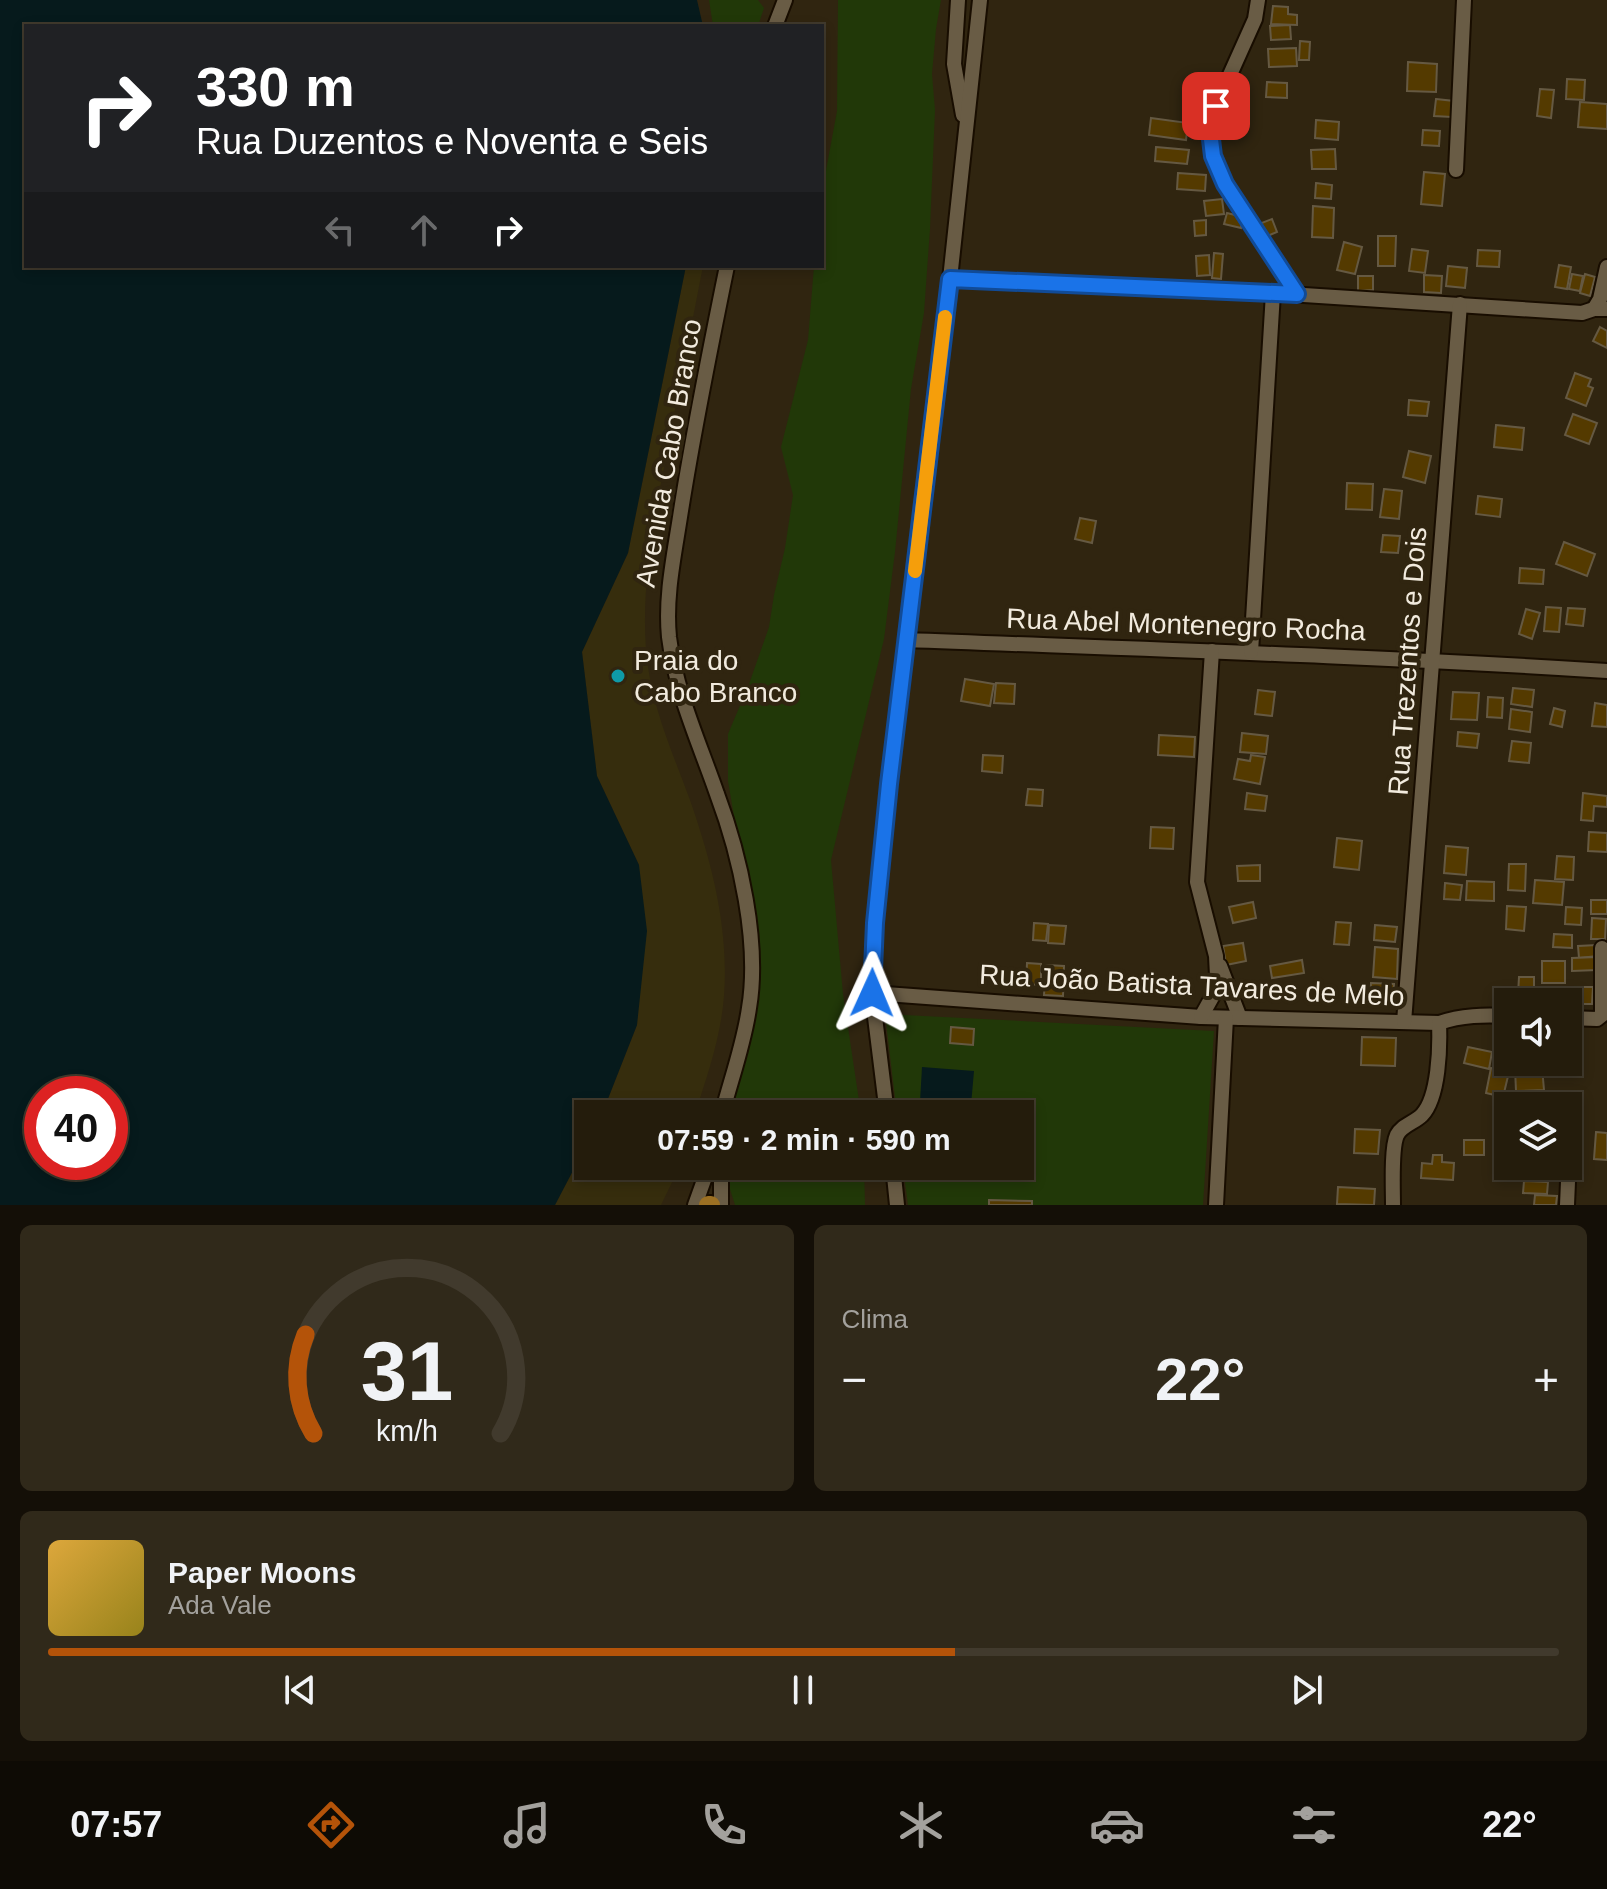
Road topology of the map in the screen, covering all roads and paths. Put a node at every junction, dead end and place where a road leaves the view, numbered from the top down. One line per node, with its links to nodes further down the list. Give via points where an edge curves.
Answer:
1 (785, 0): 6 (street)
2 (958, 0): 7 (street, via 954,64)
3 (980, 0): 7 (street)
4 (1258, 0): 13 (street, via 1255,19 1216,106 1210,131 1213,156 1225,184)
5 (1464, 0): 8 (street)
6 (776, 24)
7 (966, 129): 11 (street)
8 (1456, 170)
9 (1607, 267): 15 (street)
10 (727, 268): 30 (street, Avenida Cabo Branco, via 684,489 669,611 680,691 725,815 748,912 749,1008)
11 (950, 279): 12 (street); 16 (street)
12 (1273, 293): 13 (street); 18 (street)
13 (1297, 294): 14 (street)
14 (1460, 304): 15 (street, via 1582,313); 19 (street, Rua Trezentos e Dois)
15 (1601, 309)
16 (907, 640): 17 (street, Rua Abel Montenegro Rocha); 23 (street)
17 (1212, 651): 18 (street, Rua Abel Montenegro Rocha); 22 (street, via 1197,882)
18 (1251, 652): 19 (street, Rua Abel Montenegro Rocha)
19 (1433, 660): 20 (street, Rua Abel Montenegro Rocha); 28 (street, Rua Trezentos e Dois)
20 (1607, 671)
21 (1602, 948): 27 (street, via 1602,1015)
22 (1216, 956): 25 (street, via 1216,990); 26 (street)
23 (872, 993): 25 (street, Rua João Batista Tavares de Melo); 31 (street)
24 (1494, 1015): 29 (street, Rua João Batista Tavares de Melo)
25 (1201, 1017): 26 (street, Rua João Batista Tavares de Melo)
26 (1233, 1018): 28 (street, Rua João Batista Tavares de Melo); 39 (street)
27 (1582, 1018)
28 (1404, 1022): 29 (street, Rua João Batista Tavares de Melo)
29 (1439, 1023): 40 (street, via 1432,1097 1421,1117 1401,1130 1395,1142)
30 (726, 1100)
31 (885, 1100)
32 (704, 1180): 36 (street)
33 (721, 1180): 37 (street)
34 (894, 1180): 38 (street)
35 (1568, 1180): 41 (street)
36 (695, 1205)
37 (721, 1205)
38 (897, 1205)
39 (1216, 1205)
40 (1393, 1205)
41 (1567, 1205)

